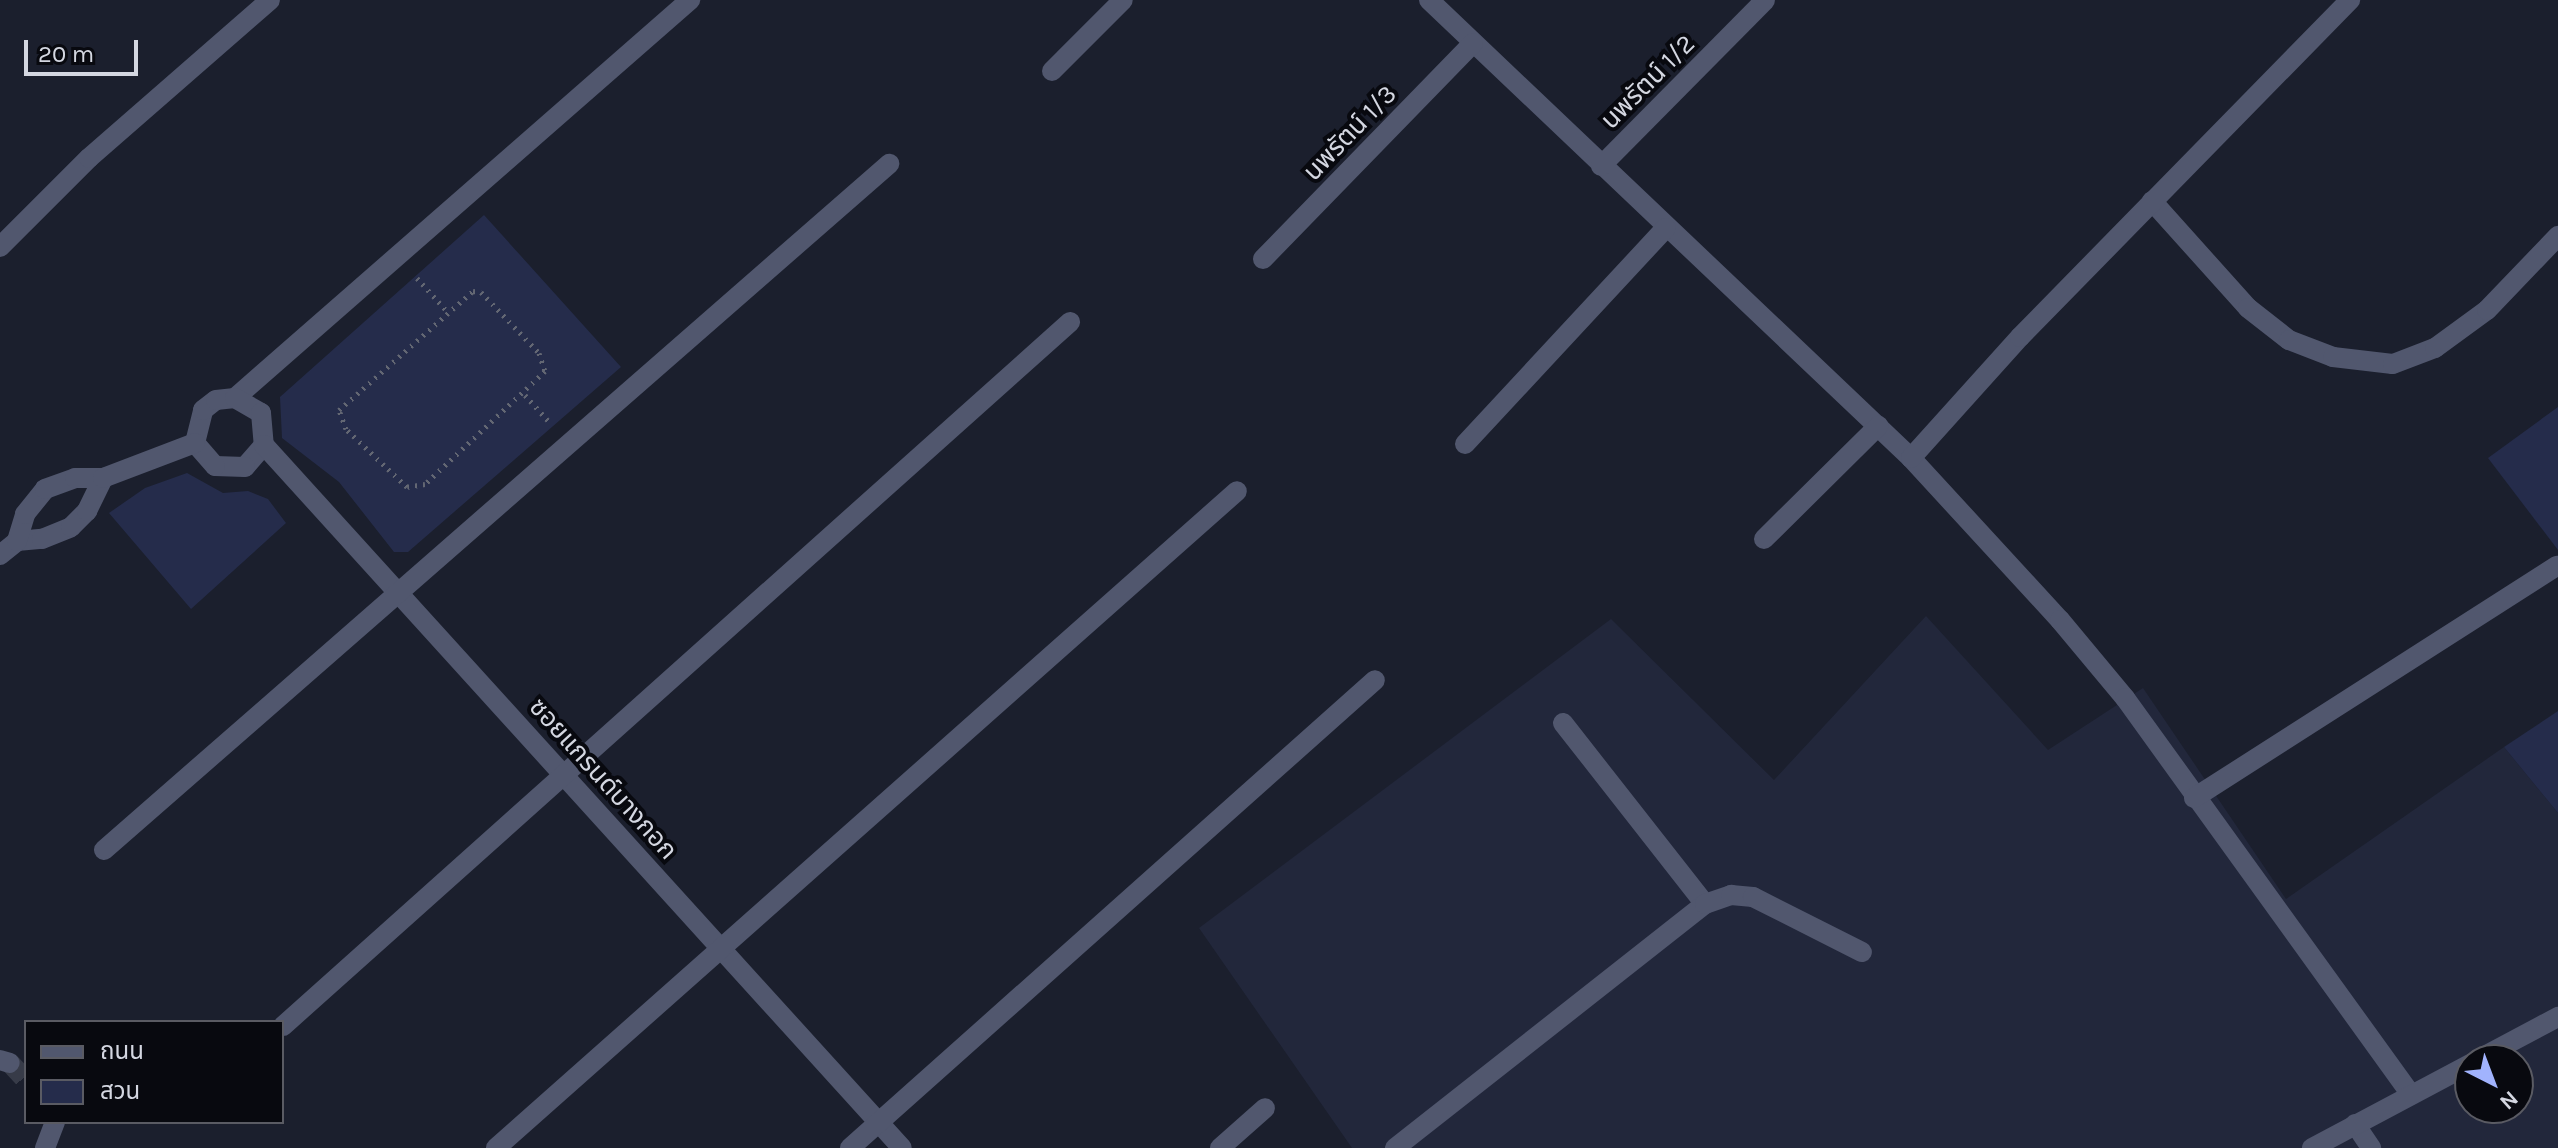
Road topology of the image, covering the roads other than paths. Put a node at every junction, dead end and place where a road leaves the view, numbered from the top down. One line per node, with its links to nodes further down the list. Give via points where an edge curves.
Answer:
1 (270, 0): 14 (street, via 89,158)
2 (690, 0): 17 (street)
3 (1123, 0): 8 (street)
4 (1429, 0): 7 (street)
5 (1765, 0): 10 (street, นพรัตน์ 1/2)
6 (2350, 0): 11 (street)
7 (1473, 43): 10 (street); 15 (street, นพรัตน์ 1/3)
8 (1052, 71)
9 (889, 164): 29 (street)
10 (1601, 166): 12 (street)
11 (2152, 201): 13 (street, via 2248,308 2289,340 2333,357 2393,364 2435,348 2487,310); 22 (street)
12 (1666, 228): 18 (street); 20 (street)
13 (2558, 236)
14 (0, 247)
15 (1263, 259)
16 (1070, 322): 32 (street)
17 (235, 398): 19 (street, via 216,400 203,410); 21 (street, ซอยแกรนด์บางกอก, via 261,413)
18 (1878, 426): 22 (street); 25 (street)
19 (195, 443): 21 (street, via 215,466 233,470 258,458); 23 (street)
20 (1465, 444)
21 (264, 445): 29 (street, ซอยแกรนด์บางกอก)
22 (1911, 458): 33 (street, via 2125,698)
23 (103, 478): 26 (street, via 87,511 71,527 42,539); 26 (street, via 75,478 45,489 25,514)
24 (1237, 491): 36 (street)
25 (1764, 539)
26 (17, 541): 27 (street)
27 (0, 555)
28 (2557, 566): 33 (street)
29 (398, 593): 32 (street, ซอยแกรนด์บางกอก); 34 (street)
30 (1375, 680): 44 (street)
31 (1563, 723): 35 (street)
32 (563, 775): 36 (street, ซอยแกรนด์บางกอก); 39 (street)
33 (2194, 798): 42 (street)
34 (104, 850)
35 (1705, 904): 37 (street, via 1731,895 1753,897); 52 (street)
36 (721, 948): 44 (street, ซอยแกรนด์บางกอก); 48 (street)
37 (1862, 952)
38 (2558, 1017): 40 (street)
39 (284, 1025)
40 (2507, 1044)
41 (2454, 1072): 42 (street)
42 (2411, 1095): 46 (street)
43 (1265, 1108): 51 (street)
44 (879, 1122): 49 (street); 50 (street, ซอยแกรนด์บางกอก)
45 (54, 1124): 47 (street)
46 (2355, 1124): 53 (street); 54 (street)
47 (45, 1148)
48 (496, 1148)
49 (850, 1148)
50 (902, 1148)
51 (1220, 1148)
52 (1395, 1148)
53 (2312, 1148)
54 (2371, 1148)

